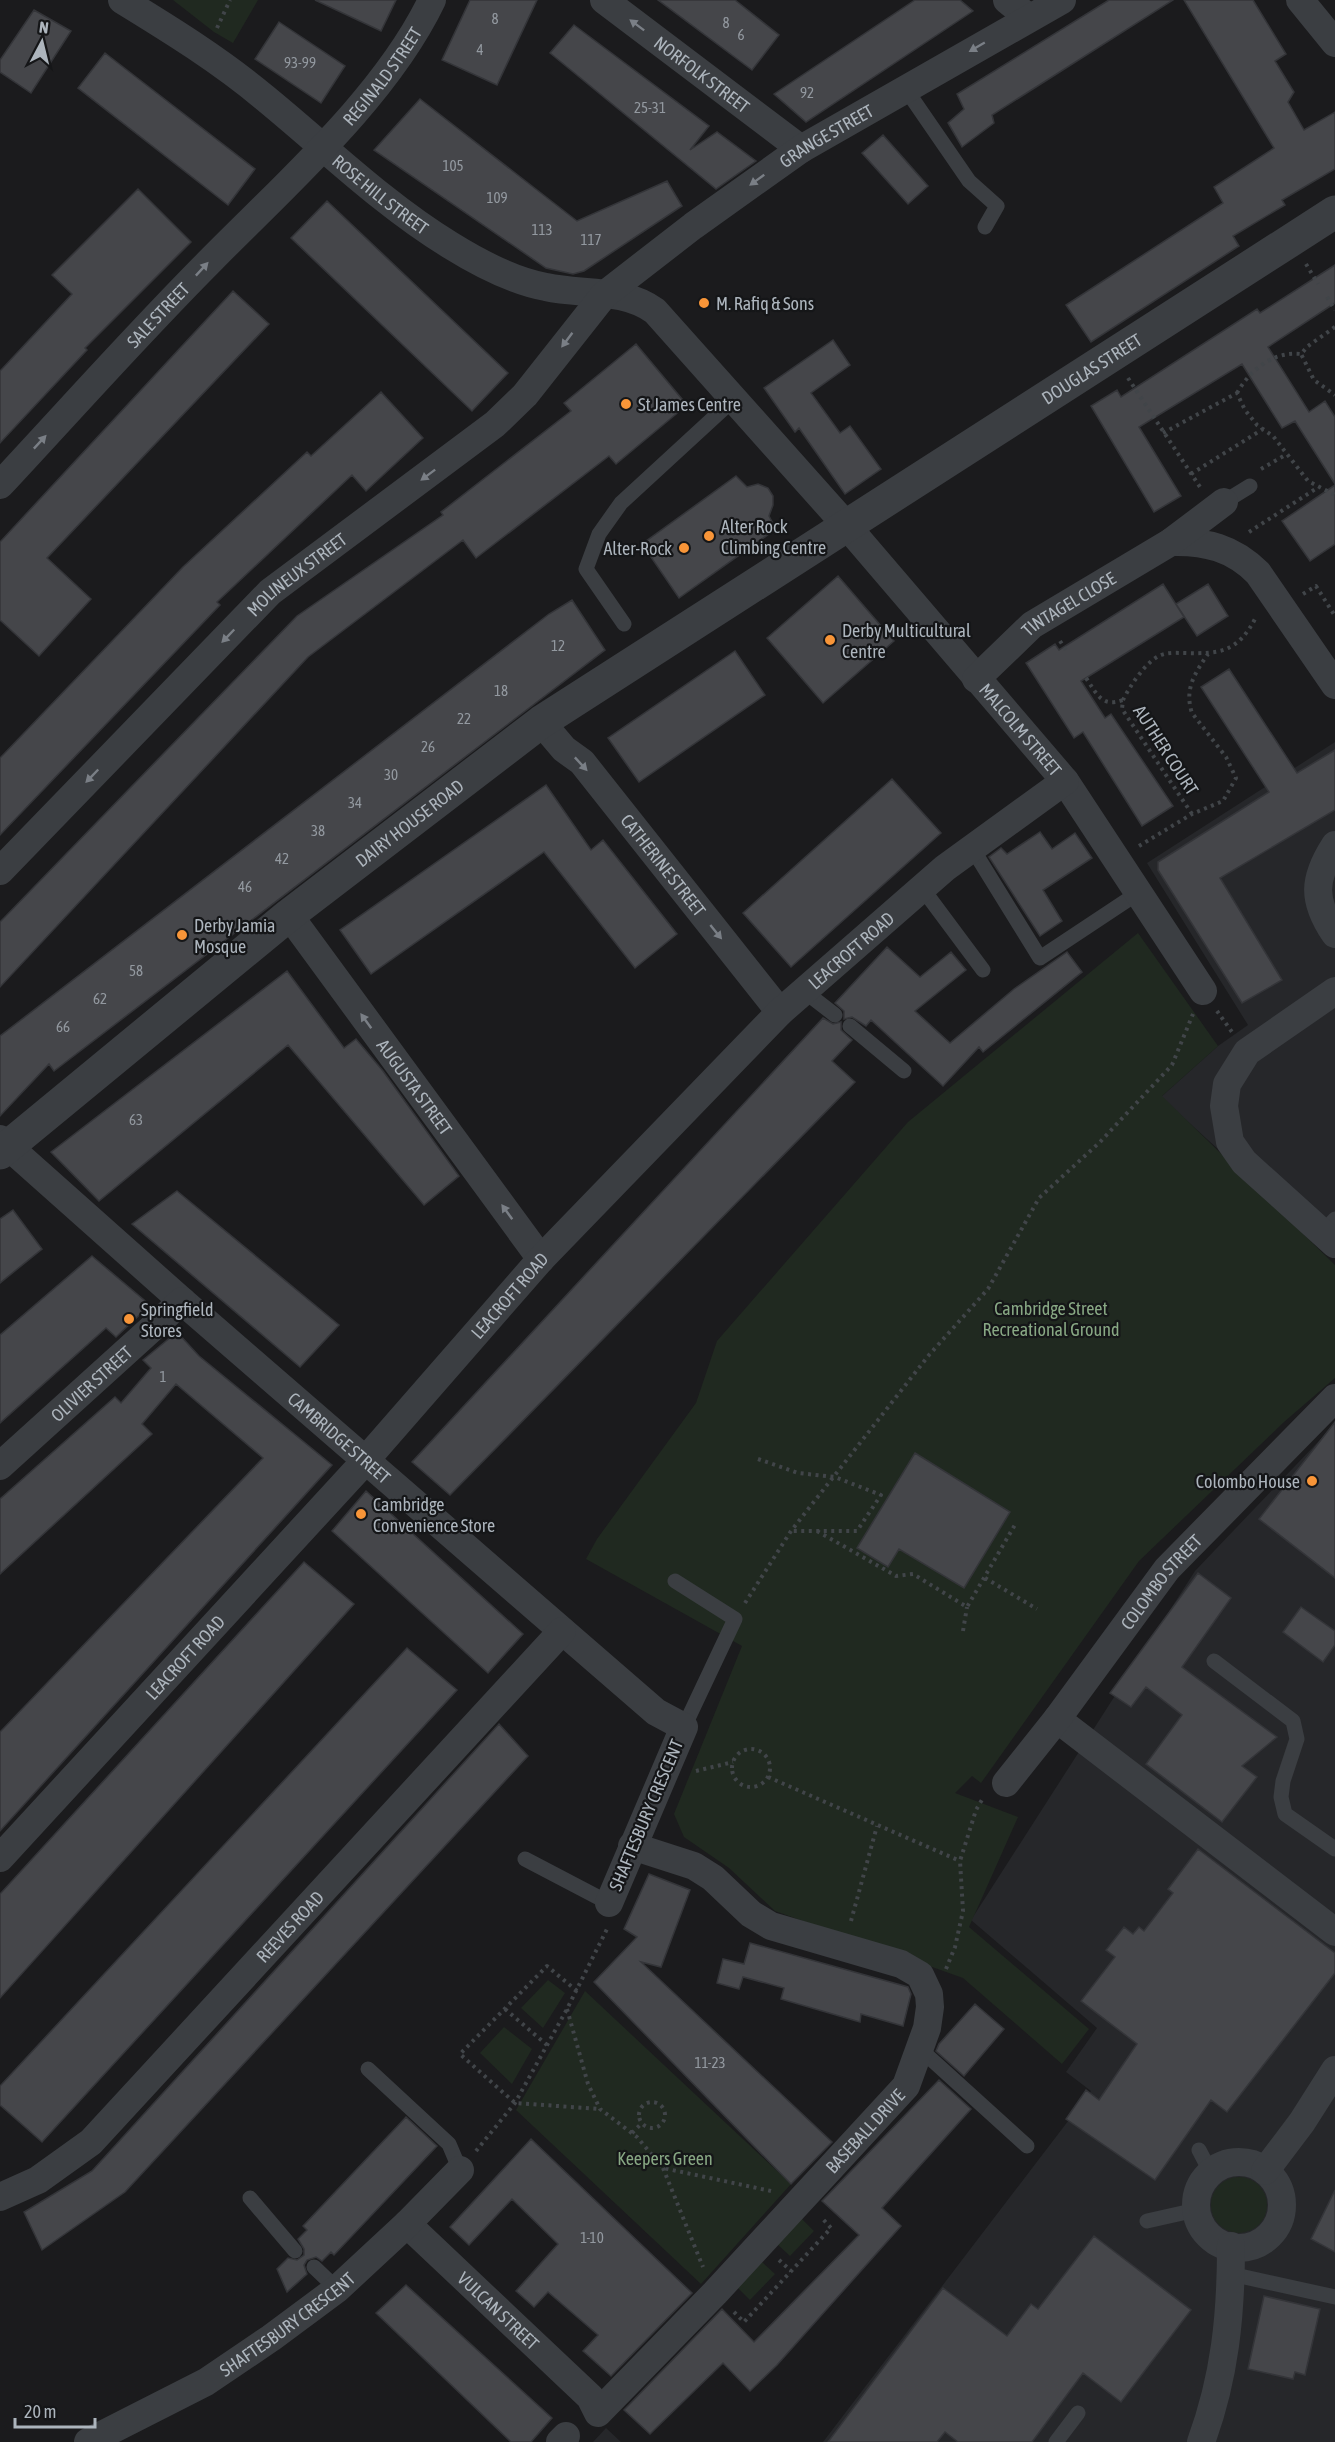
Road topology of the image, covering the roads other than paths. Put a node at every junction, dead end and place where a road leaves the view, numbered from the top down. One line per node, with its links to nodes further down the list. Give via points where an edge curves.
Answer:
1 (122, 0): 9 (street, ROSE HILL STREET, via 202,51)
2 (432, 0): 9 (street, REGINALD STREET, via 409,45)
3 (604, 0): 10 (street, NORFOLK STREET, one-way to 3)
4 (1062, 0): 6 (street, GRANGE STREET)
5 (1300, 0): 7 (street)
6 (1017, 9): 8 (street, GRANGE STREET, one-way to 8)
7 (1335, 43)
8 (905, 88): 10 (street, GRANGE STREET); 12 (lane, via 969,181 997,206)
9 (322, 148): 13 (street, ROSE HILL STREET, via 442,239 511,277 544,287); 17 (street, SALE STREET, one-way to 9)
10 (801, 149): 13 (street, GRANGE STREET, one-way to 13)
11 (1335, 212): 19 (street, DOUGLAS STREET)
12 (985, 227)
13 (604, 295): 14 (street, ROSE HILL STREET, via 644,303); 28 (street, MOLINEUX STREET, one-way to 28, via 525,395 486,431 270,592)
14 (668, 325): 15 (street, MALCOLM STREET)
15 (734, 399): 19 (street, MALCOLM STREET); 21 (lane, via 621,503 599,534 586,569)
16 (1251, 479): 18 (lane)
17 (0, 485)
18 (1219, 505): 20 (street, TINTAGEL CLOSE)
19 (846, 525): 22 (street, MALCOLM STREET); 24 (street, DAIRY HOUSE ROAD)
20 (1171, 542): 22 (street, TINTAGEL CLOSE, via 1032,625); 23 (street, via 1195,541 1223,548 1247,562)
21 (624, 624)
22 (976, 679): 25 (street, MALCOLM STREET)
23 (1335, 685)
24 (541, 722): 31 (street, DAIRY HOUSE ROAD); 37 (street, CATHERINE STREET, one-way to 37, via 564,749 582,762)
25 (1065, 781): 27 (street, LEACROFT ROAD); 30 (street, MALCOLM STREET)
26 (1335, 845): 32 (street, via 1324,863 1317,898 1322,915)
27 (972, 848): 29 (street, LEACROFT ROAD); 30 (lane, via 1040,958)
28 (0, 871)
29 (922, 888): 33 (lane); 34 (street, LEACROFT ROAD)
30 (1138, 893): 35 (street, MALCOLM STREET)
31 (289, 915): 41 (street, DAIRY HOUSE ROAD); 43 (street, AUGUSTA STREET, one-way to 31)
32 (1335, 934)
33 (983, 970)
34 (804, 991): 37 (street, LEACROFT ROAD); 38 (lane)
35 (1203, 991)
36 (1335, 991): 42 (street, via 1246,1052 1227,1084 1224,1106 1230,1142 1244,1162)
37 (780, 1012): 43 (street, LEACROFT ROAD)
38 (835, 1015)
39 (850, 1026): 40 (lane)
40 (904, 1071)
41 (3, 1147): 44 (street, CAMBRIDGE STREET)
42 (1331, 1232)
43 (541, 1259): 46 (street, LEACROFT ROAD)
44 (182, 1301): 46 (street, CAMBRIDGE STREET); 47 (street, OLIVIER STREET)
45 (1335, 1398): 51 (street, COLOMBO STREET, via 1167,1569)
46 (367, 1459): 49 (street, CAMBRIDGE STREET); 56 (street, LEACROFT ROAD)
47 (0, 1466)
48 (675, 1581): 52 (lane, via 735,1619)
49 (562, 1630): 52 (street, CAMBRIDGE STREET, via 656,1712); 66 (street, REEVES ROAD, via 91,2142 38,2180)
50 (1214, 1660): 55 (lane, via 1293,1721 1297,1739 1281,1797 1286,1814)
51 (1057, 1719): 53 (street, COLOMBO STREET); 59 (street)
52 (684, 1727): 54 (street, SHAFTESBURY CRESCENT)
53 (1006, 1783)
54 (632, 1846): 58 (street, SHAFTESBURY CRESCENT); 60 (street, BASEBALL DRIVE, via 694,1866 771,1926 901,1964 920,1975 929,1994 927,2028)
55 (1335, 1849)
56 (0, 1858)
57 (525, 1859): 58 (lane)
58 (609, 1903)
59 (1335, 1932)
60 (920, 2049): 63 (lane); 76 (street, BASEBALL DRIVE, via 906,2086 715,2293)
61 (368, 2069): 64 (lane, via 449,2144)
62 (1332, 2083): 65 (street)
63 (1027, 2146)
64 (460, 2170): 70 (street, SHAFTESBURY CRESCENT)
65 (1265, 2171): 68 (street, via 1244,2163 1205,2162); 72 (street, via 1276,2182 1281,2196 1278,2222 1270,2235)
66 (0, 2197)
67 (250, 2198): 71 (lane)
68 (1196, 2210): 69 (lane); 72 (street, via 1206,2233)
69 (1147, 2221)
70 (407, 2224): 74 (street, SHAFTESBURY CRESCENT); 76 (street, VULCAN STREET)
71 (295, 2251)
72 (1231, 2260): 75 (lane); 80 (street, via 1230,2316 1222,2376)
73 (314, 2268): 74 (lane)
74 (337, 2289): 78 (street, SHAFTESBURY CRESCENT, via 206,2382)
75 (1335, 2297)
76 (594, 2405)
77 (1078, 2413): 79 (lane)
78 (88, 2442)
79 (1056, 2442)
80 (1200, 2442)

